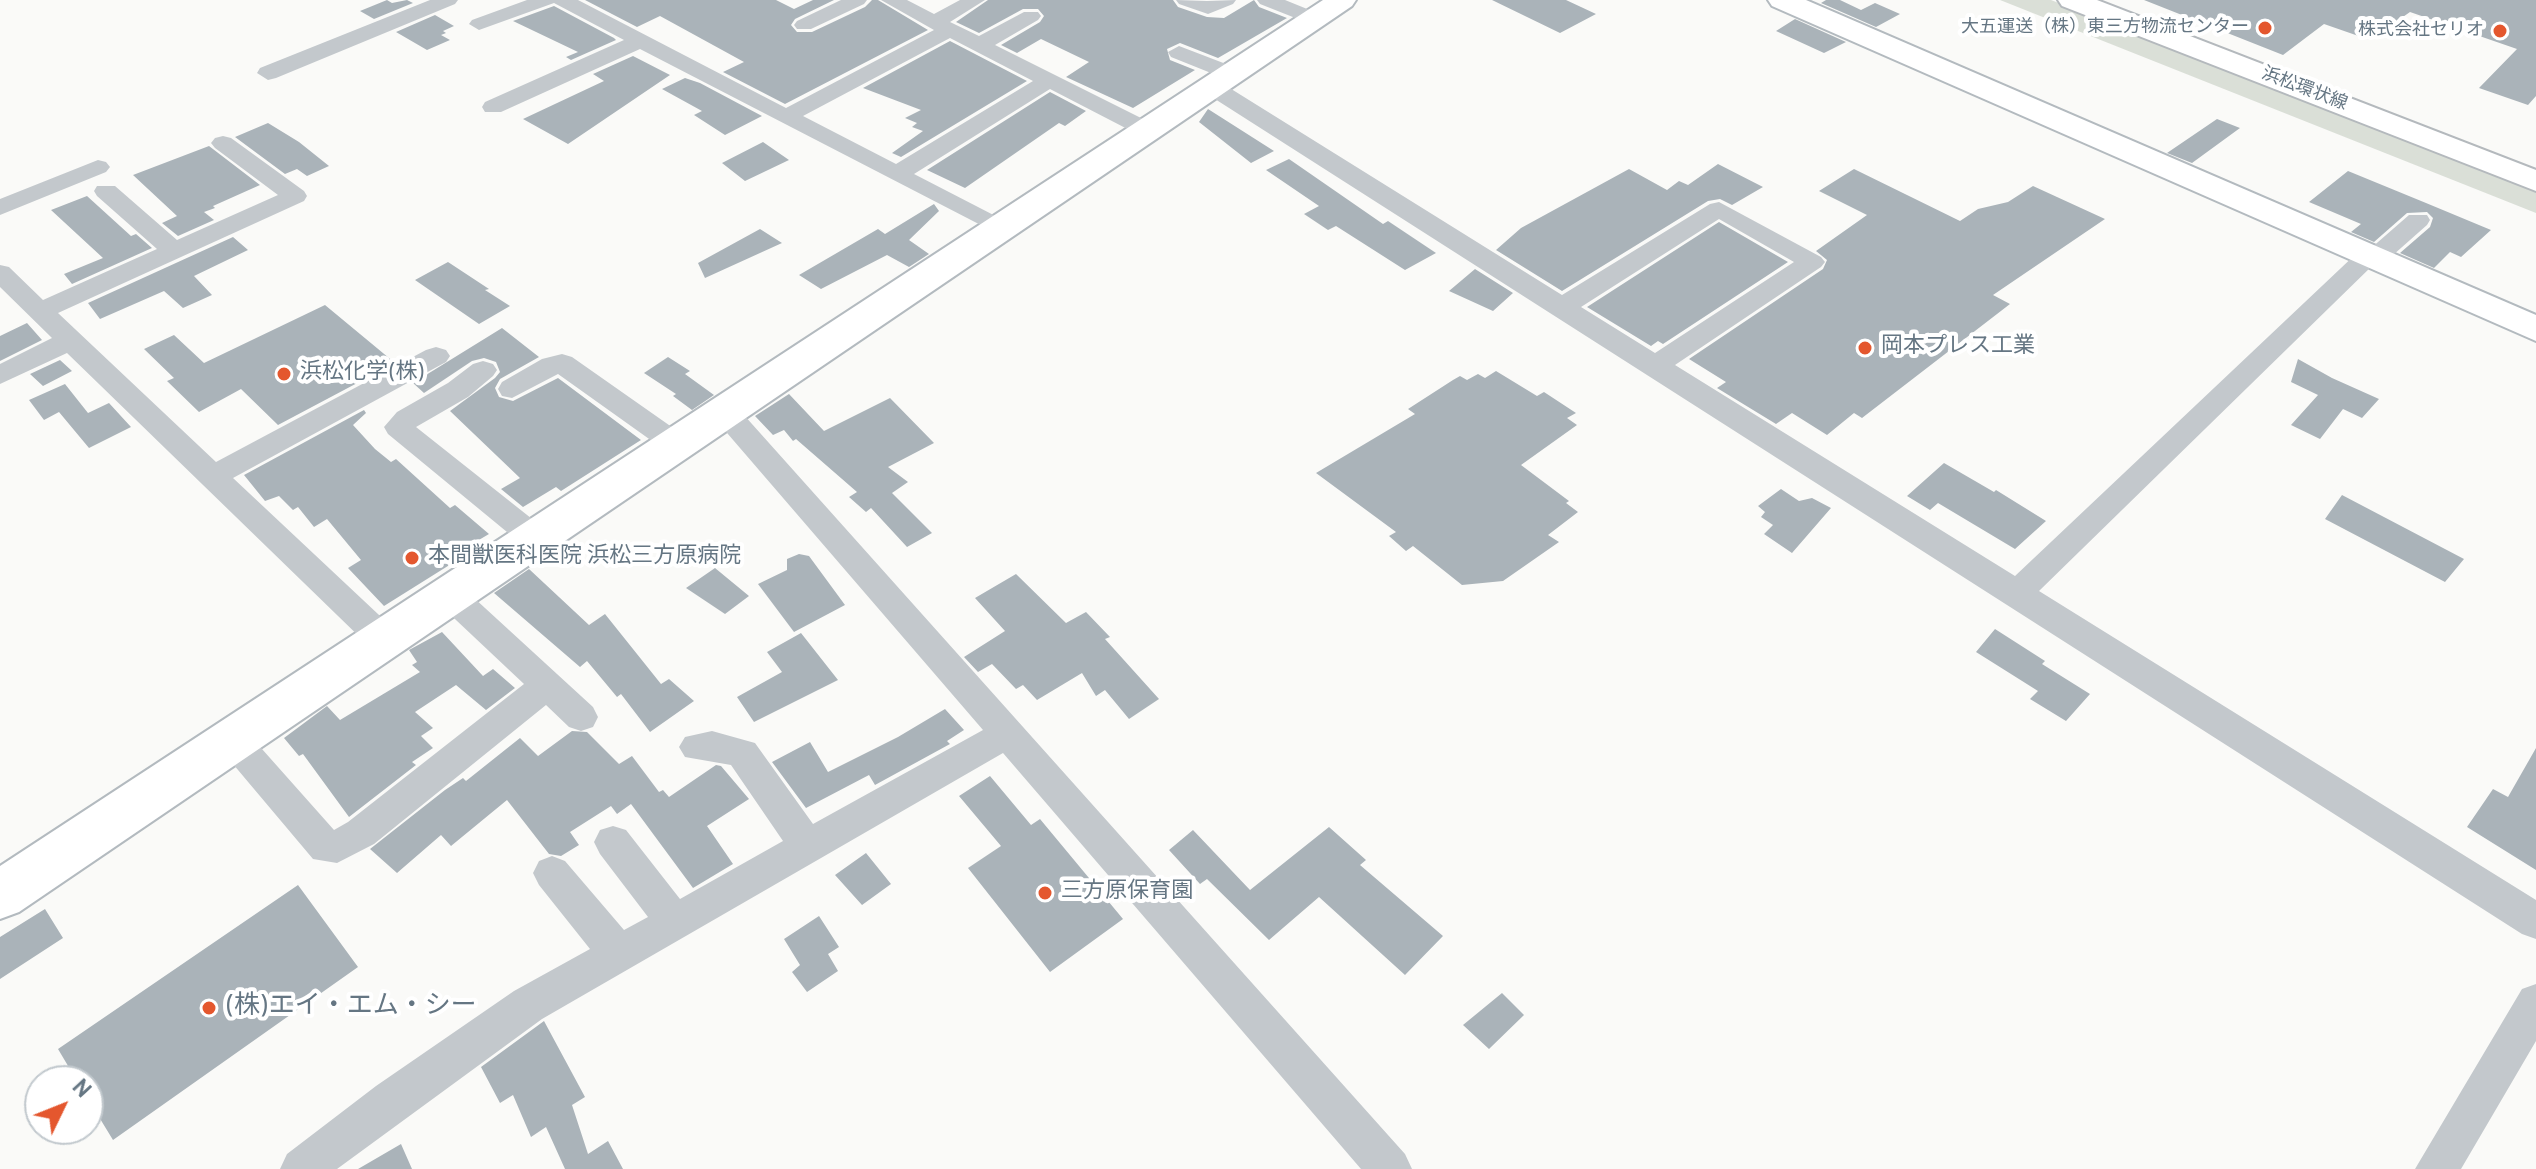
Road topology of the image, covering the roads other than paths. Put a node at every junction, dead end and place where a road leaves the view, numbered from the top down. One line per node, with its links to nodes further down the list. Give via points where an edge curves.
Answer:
1 (448, 0): 22 (street)
2 (546, 0): 16 (street)
3 (562, 0): 19 (street)
4 (857, 0): 17 (street)
5 (891, 0): 18 (street)
6 (975, 0): 18 (street)
7 (1186, 0): 8 (street, via 1208,8)
8 (1226, 0)
9 (1267, 0): 15 (street)
10 (1342, 0): 15 (main road)
11 (1782, 0): 36 (main road)
12 (2072, 0): 31 (main road, 浜松環状線)
13 (2109, 0): 29 (main road, 浜松環状線)
14 (1031, 16): 20 (street)
15 (1315, 19): 24 (main road)
16 (479, 24)
17 (804, 25)
18 (942, 26): 20 (street); 26 (street)
19 (640, 41): 25 (street); 26 (street)
20 (979, 45): 23 (street)
21 (1179, 52): 24 (street)
22 (268, 73)
23 (1049, 80): 27 (street); 30 (street)
24 (1222, 81): 27 (main road); 38 (street)
25 (493, 107)
26 (785, 117): 30 (street)
27 (1147, 130): 34 (main road)
28 (223, 143): 35 (street, via 295,196)
29 (2536, 164)
30 (897, 174): 34 (street)
31 (2536, 181)
32 (0, 208): 35 (street, via 102,179)
33 (2418, 220): 36 (street)
34 (1000, 228): 47 (main road)
35 (174, 250): 39 (street)
36 (2372, 257): 40 (main road); 51 (street)
37 (0, 273): 39 (street)
38 (1562, 307): 43 (street); 43 (street, via 1719,209 1812,262)
39 (40, 311): 41 (street)
40 (2536, 329)
41 (71, 340): 45 (street); 49 (street)
42 (436, 356): 49 (street)
43 (1655, 366): 51 (street)
44 (483, 370): 50 (street, via 398,427)
45 (0, 375)
46 (512, 389): 48 (street, via 562,363)
47 (725, 412): 48 (main road); 56 (street)
48 (676, 444): 50 (main road)
49 (213, 476): 53 (street)
50 (535, 538): 52 (main road)
51 (2016, 594): 63 (street)
52 (450, 595): 53 (main road); 54 (street)
53 (383, 639): 57 (main road)
54 (547, 685): 55 (street); 57 (street, via 337,847 321,842)
55 (581, 717)
56 (1006, 734): 60 (street); 68 (street)
57 (234, 741): 62 (main road)
58 (697, 747): 60 (street, via 742,753)
59 (613, 842): 64 (street)
60 (807, 846): 64 (street)
61 (552, 873): 65 (street)
62 (0, 895)
63 (2536, 921)
64 (675, 922): 65 (street)
65 (619, 954): 67 (street, via 528,1005)
66 (2536, 1003): 69 (street)
67 (302, 1169)
68 (1390, 1169)
69 (2437, 1169)

